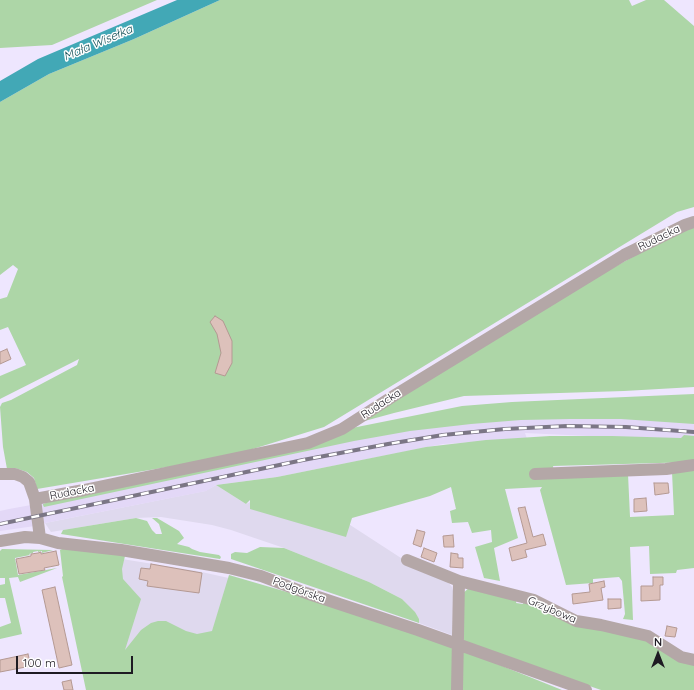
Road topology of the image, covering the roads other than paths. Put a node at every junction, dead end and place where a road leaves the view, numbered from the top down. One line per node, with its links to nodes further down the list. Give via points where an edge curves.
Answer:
1 (694, 222): 5 (street, Rudacka, via 624,255 342,429 308,443)
2 (694, 465): 4 (street, via 666,469)
3 (0, 474): 5 (street, via 23,476 29,482)
4 (535, 474)
5 (35, 499): 6 (street)
6 (40, 538): 7 (street, Podgórska, via 25,537); 10 (street, Podgórska, via 255,574)
7 (0, 541)
8 (407, 560): 9 (street, Grzybowa)
9 (459, 580): 10 (street); 11 (street, Grzybowa, via 534,600 576,621 648,636 681,657)
10 (457, 645): 12 (street); 13 (street, Podgórska)
11 (694, 660)
12 (457, 690)
13 (586, 690)

